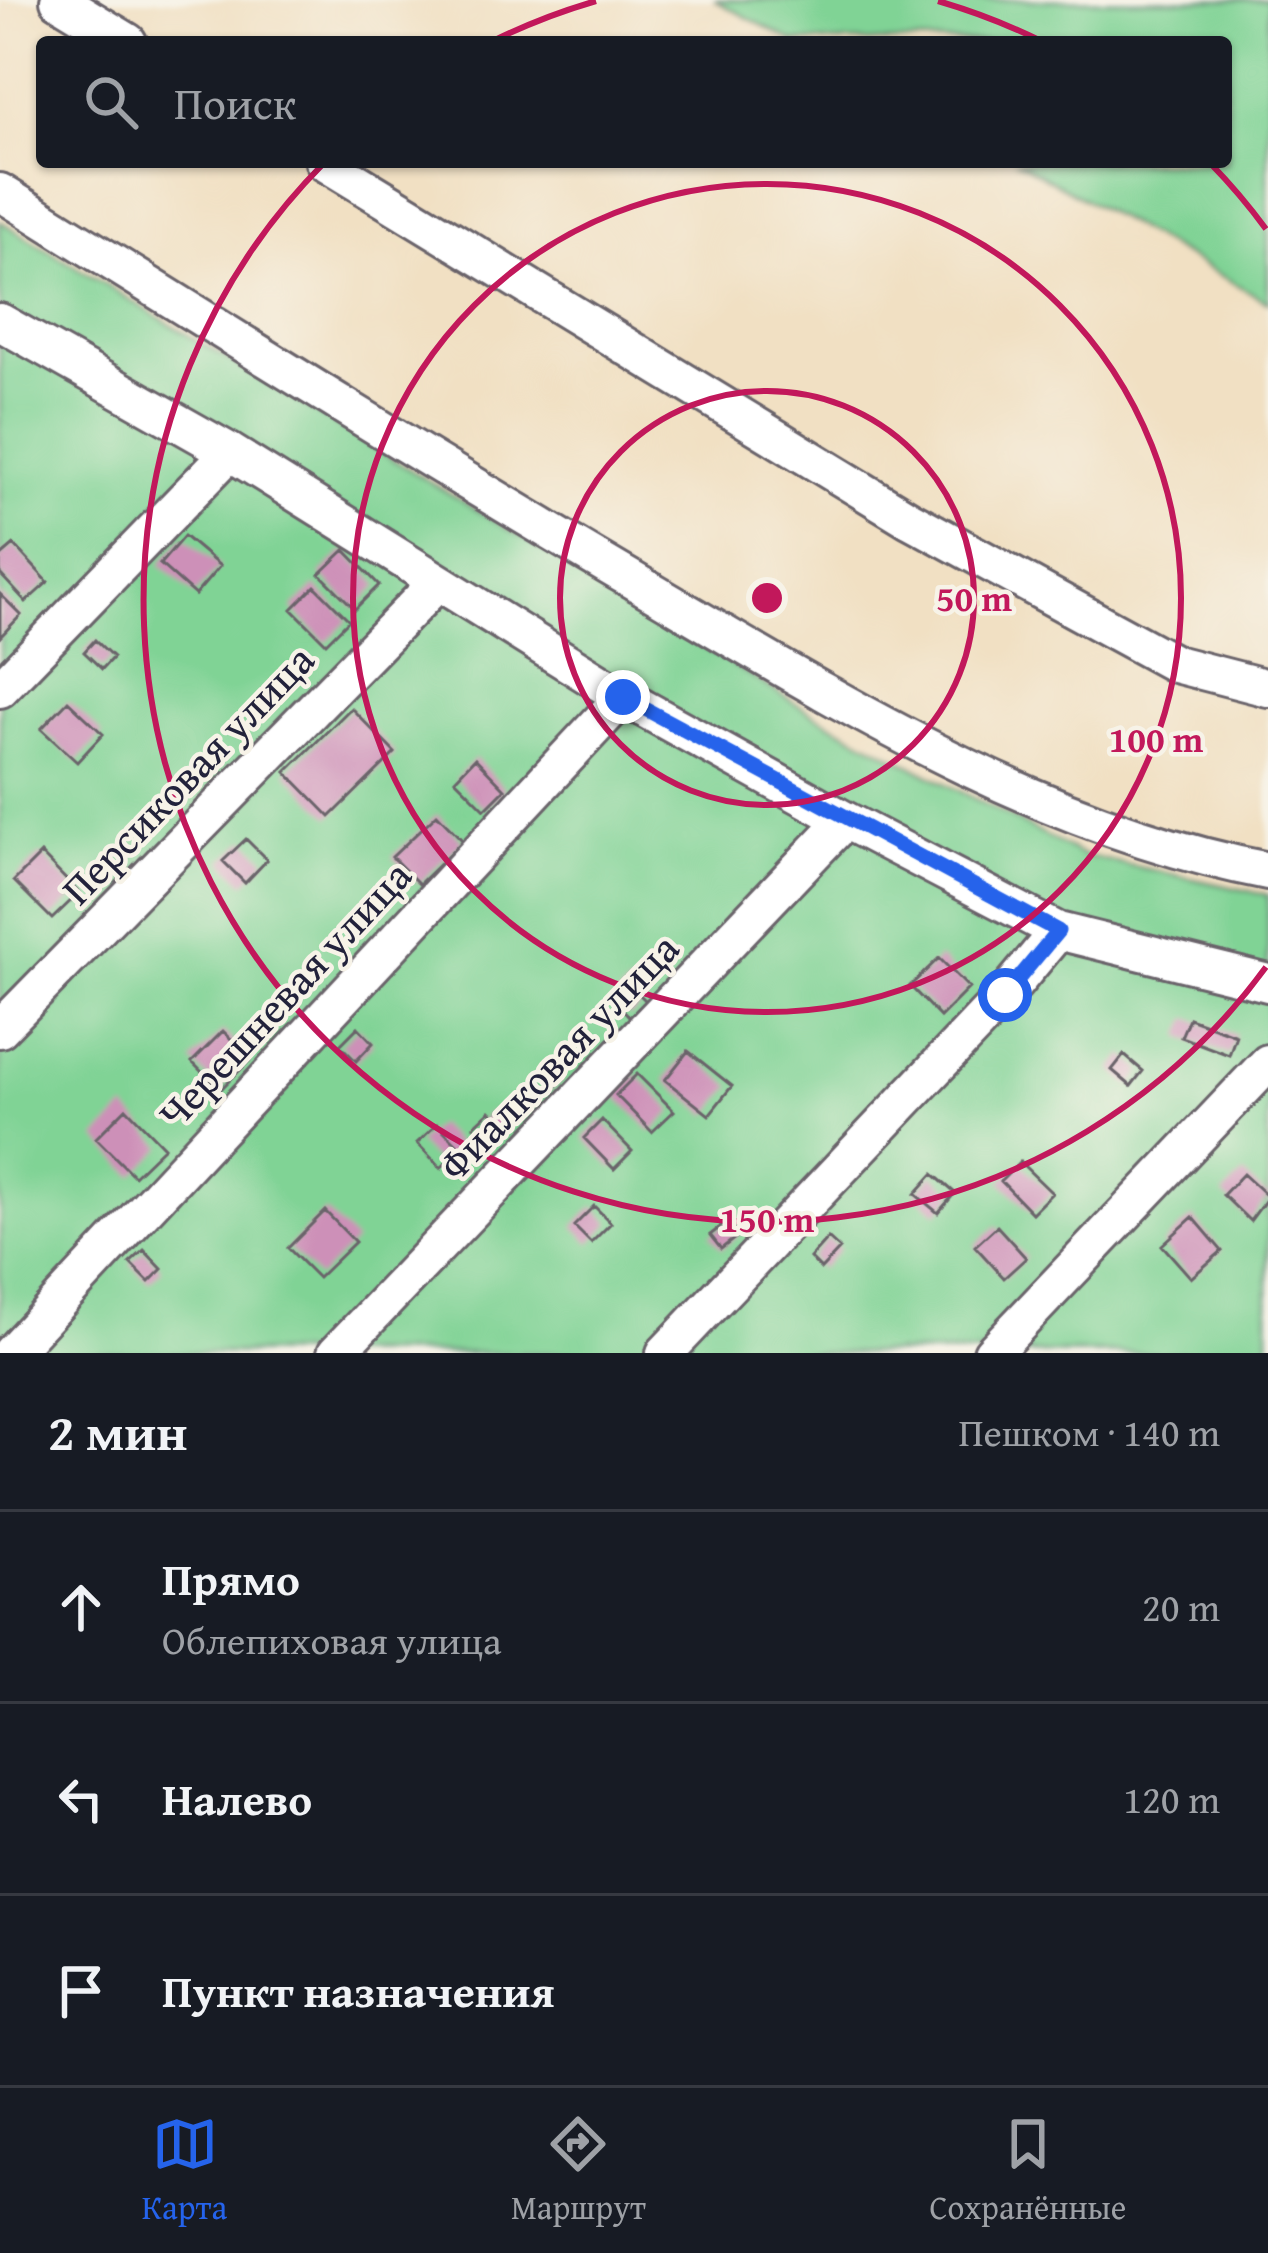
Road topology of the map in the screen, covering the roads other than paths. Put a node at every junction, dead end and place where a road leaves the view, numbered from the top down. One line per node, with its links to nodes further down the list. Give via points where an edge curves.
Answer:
1 (59, 0): 2 (street)
2 (118, 36)
3 (335, 168): 8 (street, via 909,519 1175,664)
4 (0, 192): 12 (street, via 447,471 884,728 1050,806 1208,860)
5 (6, 335): 6 (street)
6 (230, 452): 7 (street); 9 (street)
7 (438, 582): 10 (street); 15 (street, Персиковая улица)
8 (1268, 688)
9 (0, 689)
10 (623, 697): 11 (street); 17 (street, Черешневая улица)
11 (845, 820): 13 (street); 18 (street, Фиалковая улица)
12 (1268, 871)
13 (1058, 931): 14 (street); 19 (street)
14 (1268, 983)
15 (0, 1029)
16 (1268, 1063): 20 (street)
17 (11, 1353)
18 (336, 1353)
19 (665, 1353)
20 (992, 1353)

